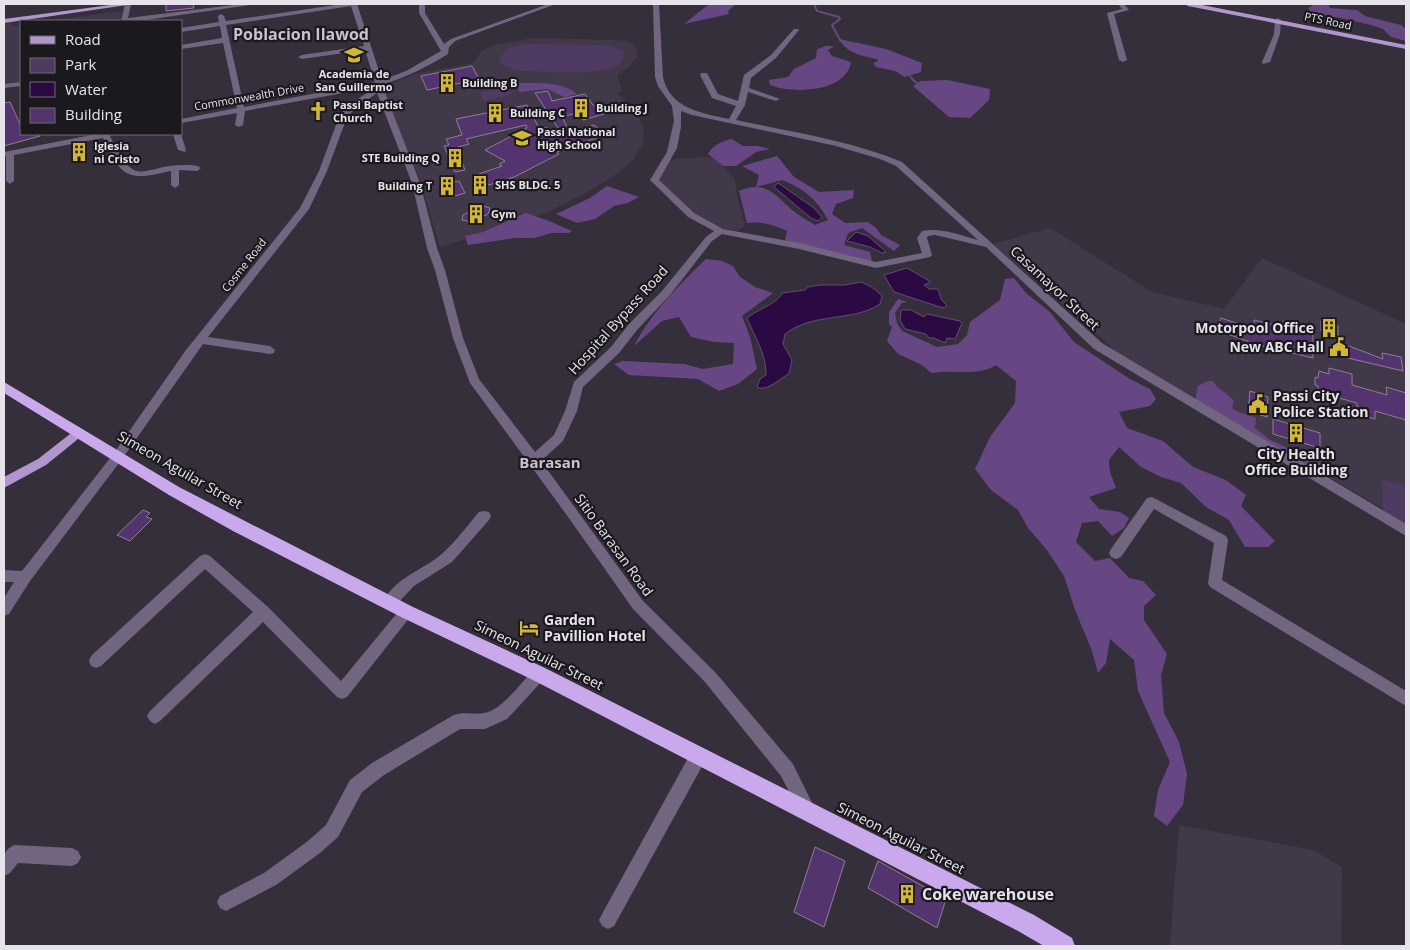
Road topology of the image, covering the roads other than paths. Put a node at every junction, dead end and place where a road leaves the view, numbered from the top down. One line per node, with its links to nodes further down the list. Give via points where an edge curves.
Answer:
1 (129, 4): 11 (street); 14 (main road)
2 (254, 4): 9 (street)
3 (354, 4): 10 (street); 20 (street, Sitio Barasan Road)
4 (422, 4): 22 (street, via 428,26)
5 (553, 4): 22 (street, via 453,40)
6 (656, 4): 32 (street, via 659,79)
7 (1121, 4): 24 (street, via 1126,10 1110,14)
8 (1188, 4): 13 (main road, PTS Road)
9 (218, 6): 12 (street); 15 (street)
10 (319, 7): 15 (street)
11 (124, 20)
12 (130, 20)
13 (1278, 20): 21 (main road, PTS Road); 25 (street, via 1277,34)
14 (4, 21)
15 (222, 24): 16 (street); 18 (street)
16 (182, 30)
17 (796, 30): 30 (street, via 765,66 747,77)
18 (226, 40): 19 (street); 34 (street)
19 (182, 47)
20 (369, 47): 23 (street); 29 (street, Sitio Barasan Road)
21 (1406, 47)
22 (445, 52): 29 (street, via 416,70)
23 (302, 57)
24 (1123, 60)
25 (1266, 62)
26 (704, 76): 33 (street, via 714,96)
27 (20, 84): 28 (street)
28 (4, 86)
29 (380, 86): 34 (street, Commonwealth Drive); 49 (street, Cosme Road, via 343,116 323,171 304,209); 54 (street, Sitio Barasan Road, via 416,183 458,338 474,380)
30 (745, 89): 31 (street); 33 (street)
31 (776, 99)
32 (676, 105): 36 (street, Casamayor Street, via 692,113); 47 (street, via 673,148 654,180 691,215)
33 (741, 105): 36 (street)
34 (241, 109): 35 (street, Commonwealth Drive); 37 (street)
35 (182, 121)
36 (732, 122): 48 (street, Casamayor Street, via 862,150 899,164)
37 (239, 125)
38 (94, 135): 42 (street)
39 (107, 135): 43 (street, via 117,158 135,175)
40 (177, 135): 41 (street)
41 (182, 150)
42 (7, 153): 45 (street)
43 (175, 168): 44 (street); 46 (street)
44 (197, 168)
45 (10, 181)
46 (175, 185)
47 (720, 231): 48 (street, via 799,246 876,266 927,255 922,238 925,233 935,232); 54 (street, Hospital Bypass Road, via 709,239 614,350 578,384 559,438)
48 (989, 245): 57 (street, Casamayor Street, via 1098,346)
49 (202, 340): 50 (street); 53 (street, Cosme Road)
50 (270, 350)
51 (4, 387): 52 (highway, Simeon Aguilar Street)
52 (79, 432): 53 (highway, Simeon Aguilar Street); 55 (main road, via 42,462)
53 (118, 456): 60 (street, Cosme Road); 61 (highway, Simeon Aguilar Street, via 182,495)
54 (534, 460): 70 (street, Sitio Barasan Road, via 638,605 710,677 787,770)
55 (4, 483)
56 (484, 516): 61 (street, via 447,558 409,582)
57 (1406, 530)
58 (1116, 554): 67 (street, via 1152,502 1221,540 1215,583)
59 (4, 576): 60 (street)
60 (25, 577): 62 (street, Cosme Road)
61 (390, 602): 64 (highway, Simeon Aguilar Street)
62 (4, 610)
63 (263, 612): 64 (street, via 342,692); 65 (street, via 205,560); 68 (street)
64 (407, 612): 66 (highway, Simeon Aguilar Street)
65 (96, 661)
66 (539, 674): 69 (highway, Simeon Aguilar Street); 73 (street, via 502,714 484,721 458,722 378,769 356,786 332,831 314,847 270,879)
67 (1406, 699)
68 (155, 716)
69 (699, 755): 70 (highway, Simeon Aguilar Street); 74 (street)
70 (808, 811): 75 (highway, Simeon Aguilar Street, via 1026,923)
71 (72, 857): 72 (street, via 14,854)
72 (4, 867)
73 (226, 902)
74 (608, 920)
75 (1064, 946)

